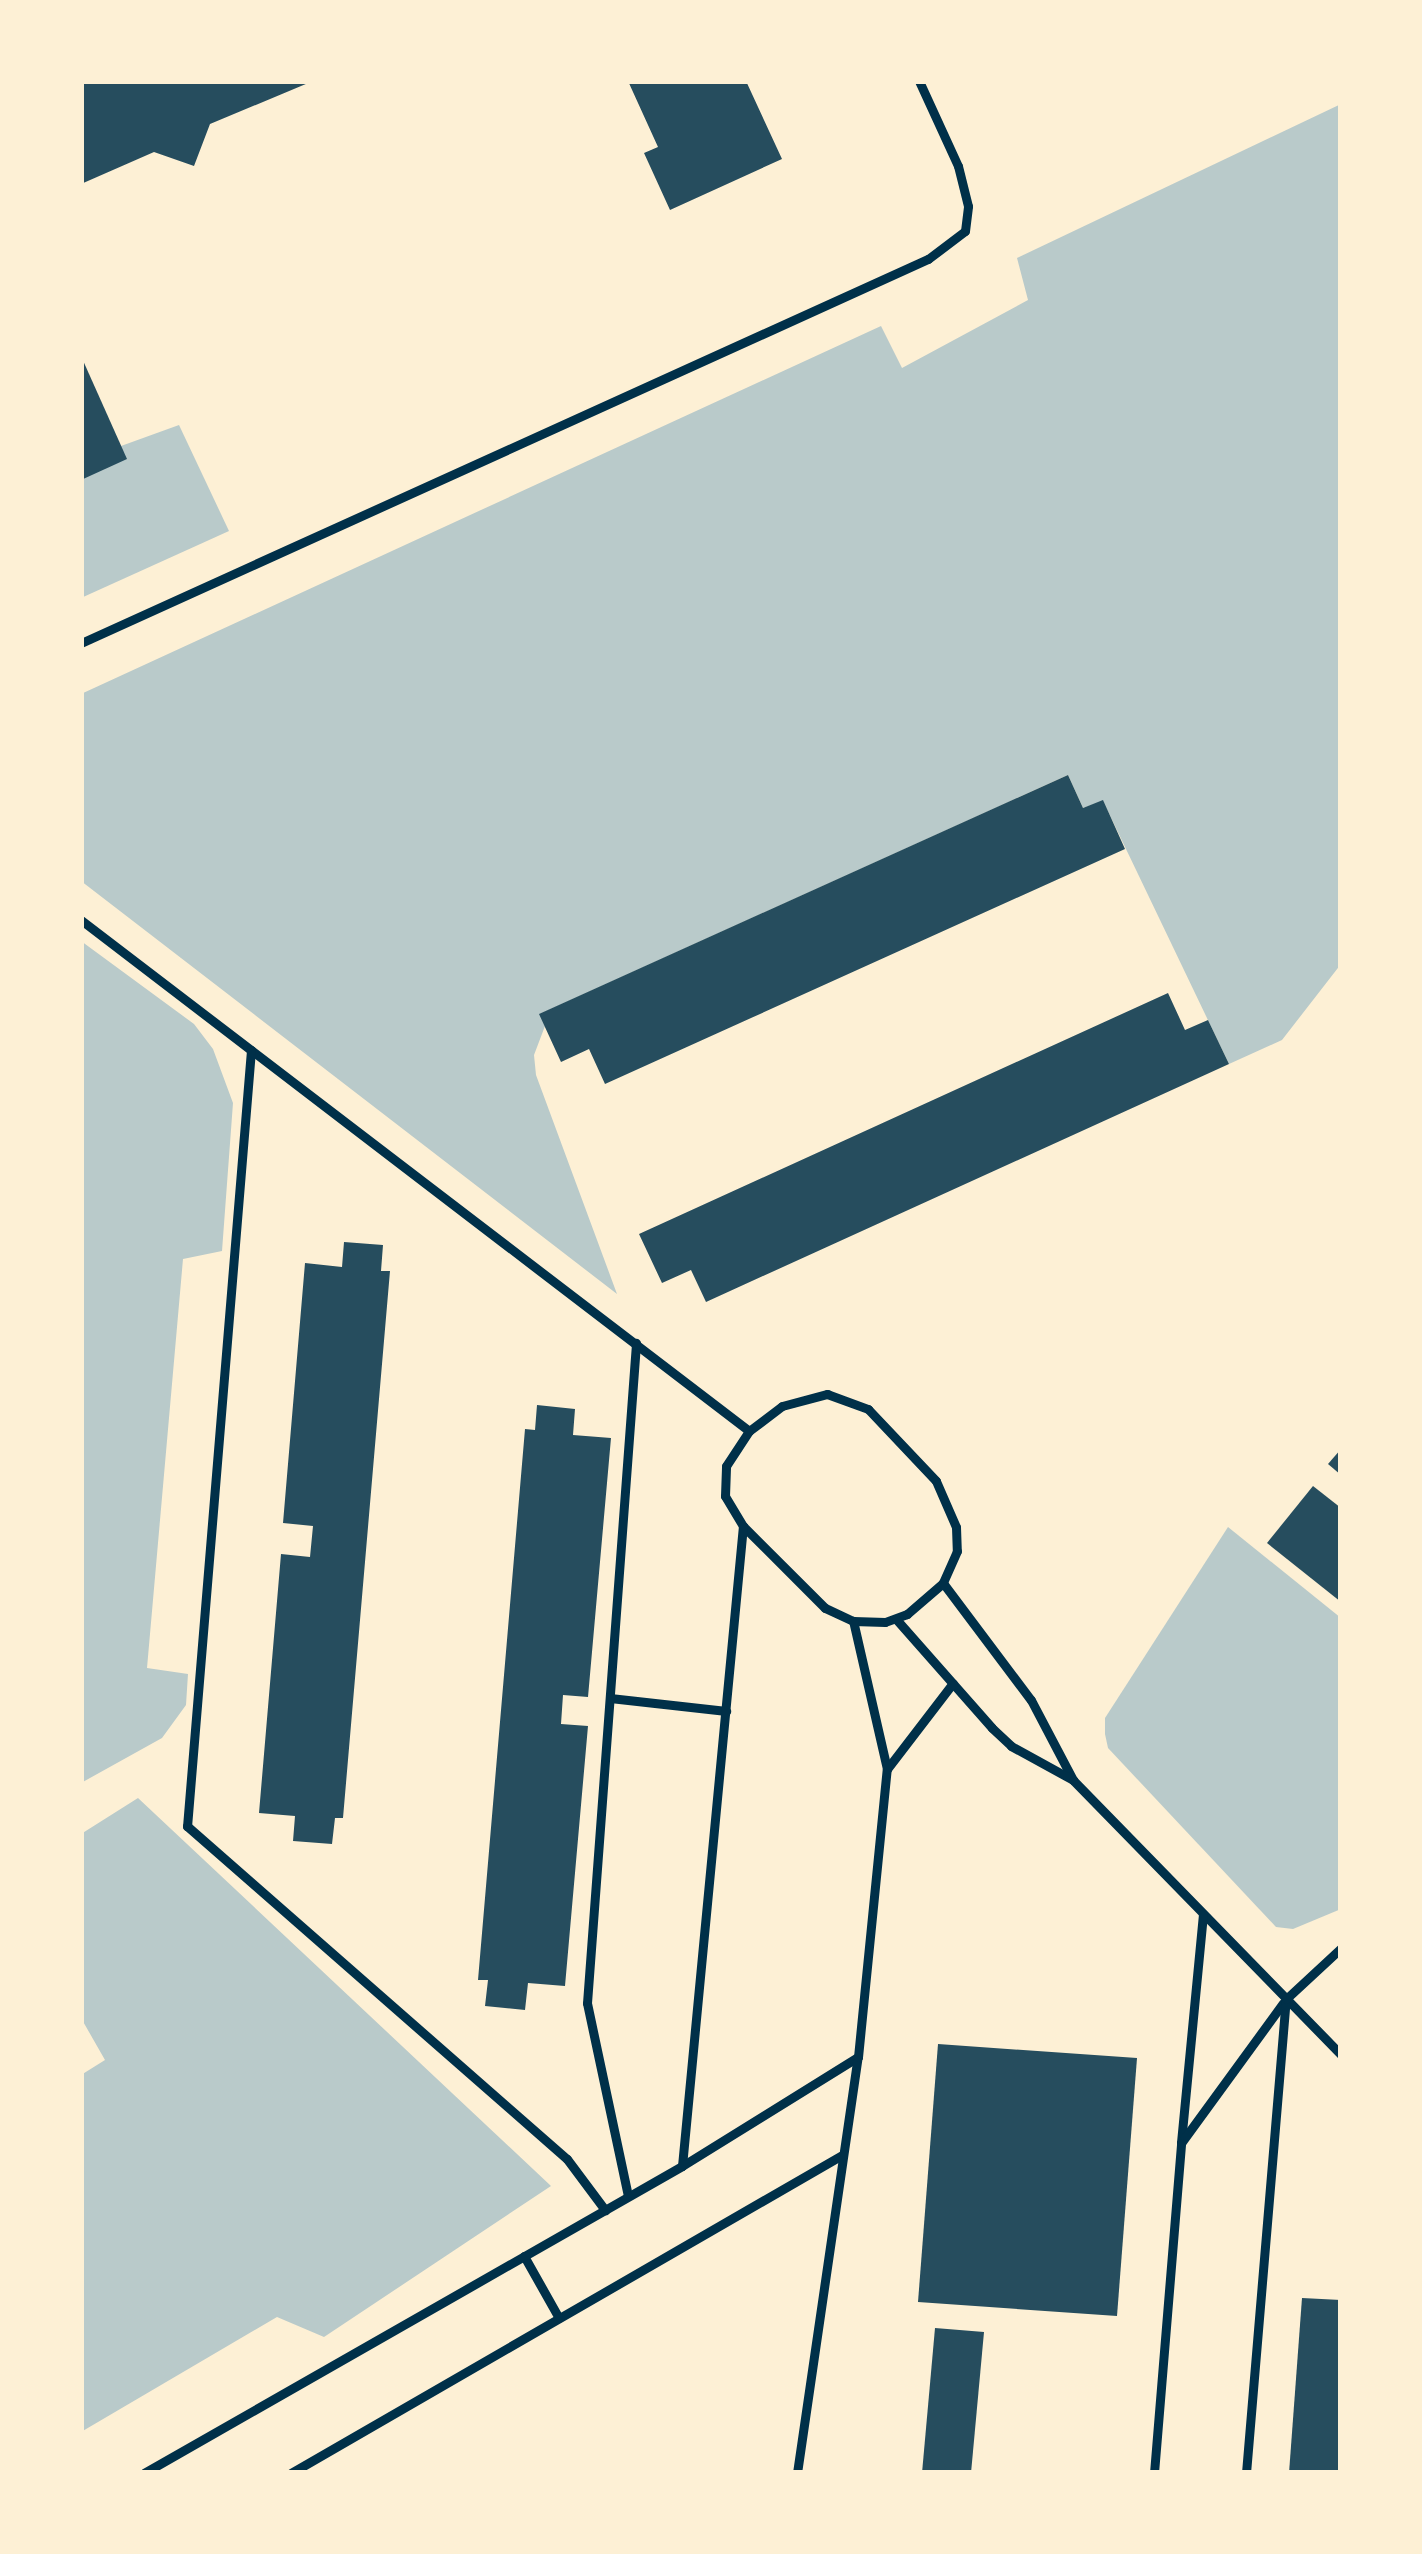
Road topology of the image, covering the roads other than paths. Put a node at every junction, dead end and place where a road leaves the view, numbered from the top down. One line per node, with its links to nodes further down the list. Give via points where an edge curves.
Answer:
1 (919, 81): 2 (lane, via 968,206 964,231 928,259)
2 (81, 643)
3 (81, 920): 4 (lane)
4 (251, 1050): 5 (lane); 25 (lane, via 188,1826 567,2158)
5 (636, 1343): 6 (lane); 12 (lane)
6 (749, 1431): 7 (lane, via 724,1479); 8 (lane, via 804,1397 842,1395 868,1409 949,1502 957,1551)
7 (743, 1526): 10 (lane, via 825,1608); 13 (lane)
8 (943, 1583): 9 (lane); 15 (lane, via 1031,1700)
9 (896, 1618): 10 (lane); 11 (lane)
10 (853, 1621): 14 (lane)
11 (953, 1683): 14 (lane); 15 (lane, via 1011,1746)
12 (610, 1698): 13 (lane); 24 (lane, via 587,2003)
13 (726, 1711): 23 (lane)
14 (887, 1769): 20 (lane)
15 (1073, 1780): 16 (lane)
16 (1203, 1915): 18 (lane); 21 (lane)
17 (1341, 1948): 18 (lane)
18 (1286, 1999): 19 (lane); 21 (lane); 32 (lane)
19 (1341, 2055)
20 (858, 2057): 22 (lane); 23 (lane)
21 (1181, 2143): 31 (lane)
22 (842, 2155): 27 (lane); 30 (lane)
23 (682, 2166): 24 (lane)
24 (628, 2197): 25 (lane)
25 (605, 2210): 26 (lane)
26 (524, 2256): 27 (lane); 28 (lane)
27 (559, 2318): 29 (lane)
28 (144, 2473)
29 (292, 2473)
30 (797, 2473)
31 (1154, 2473)
32 (1246, 2473)

